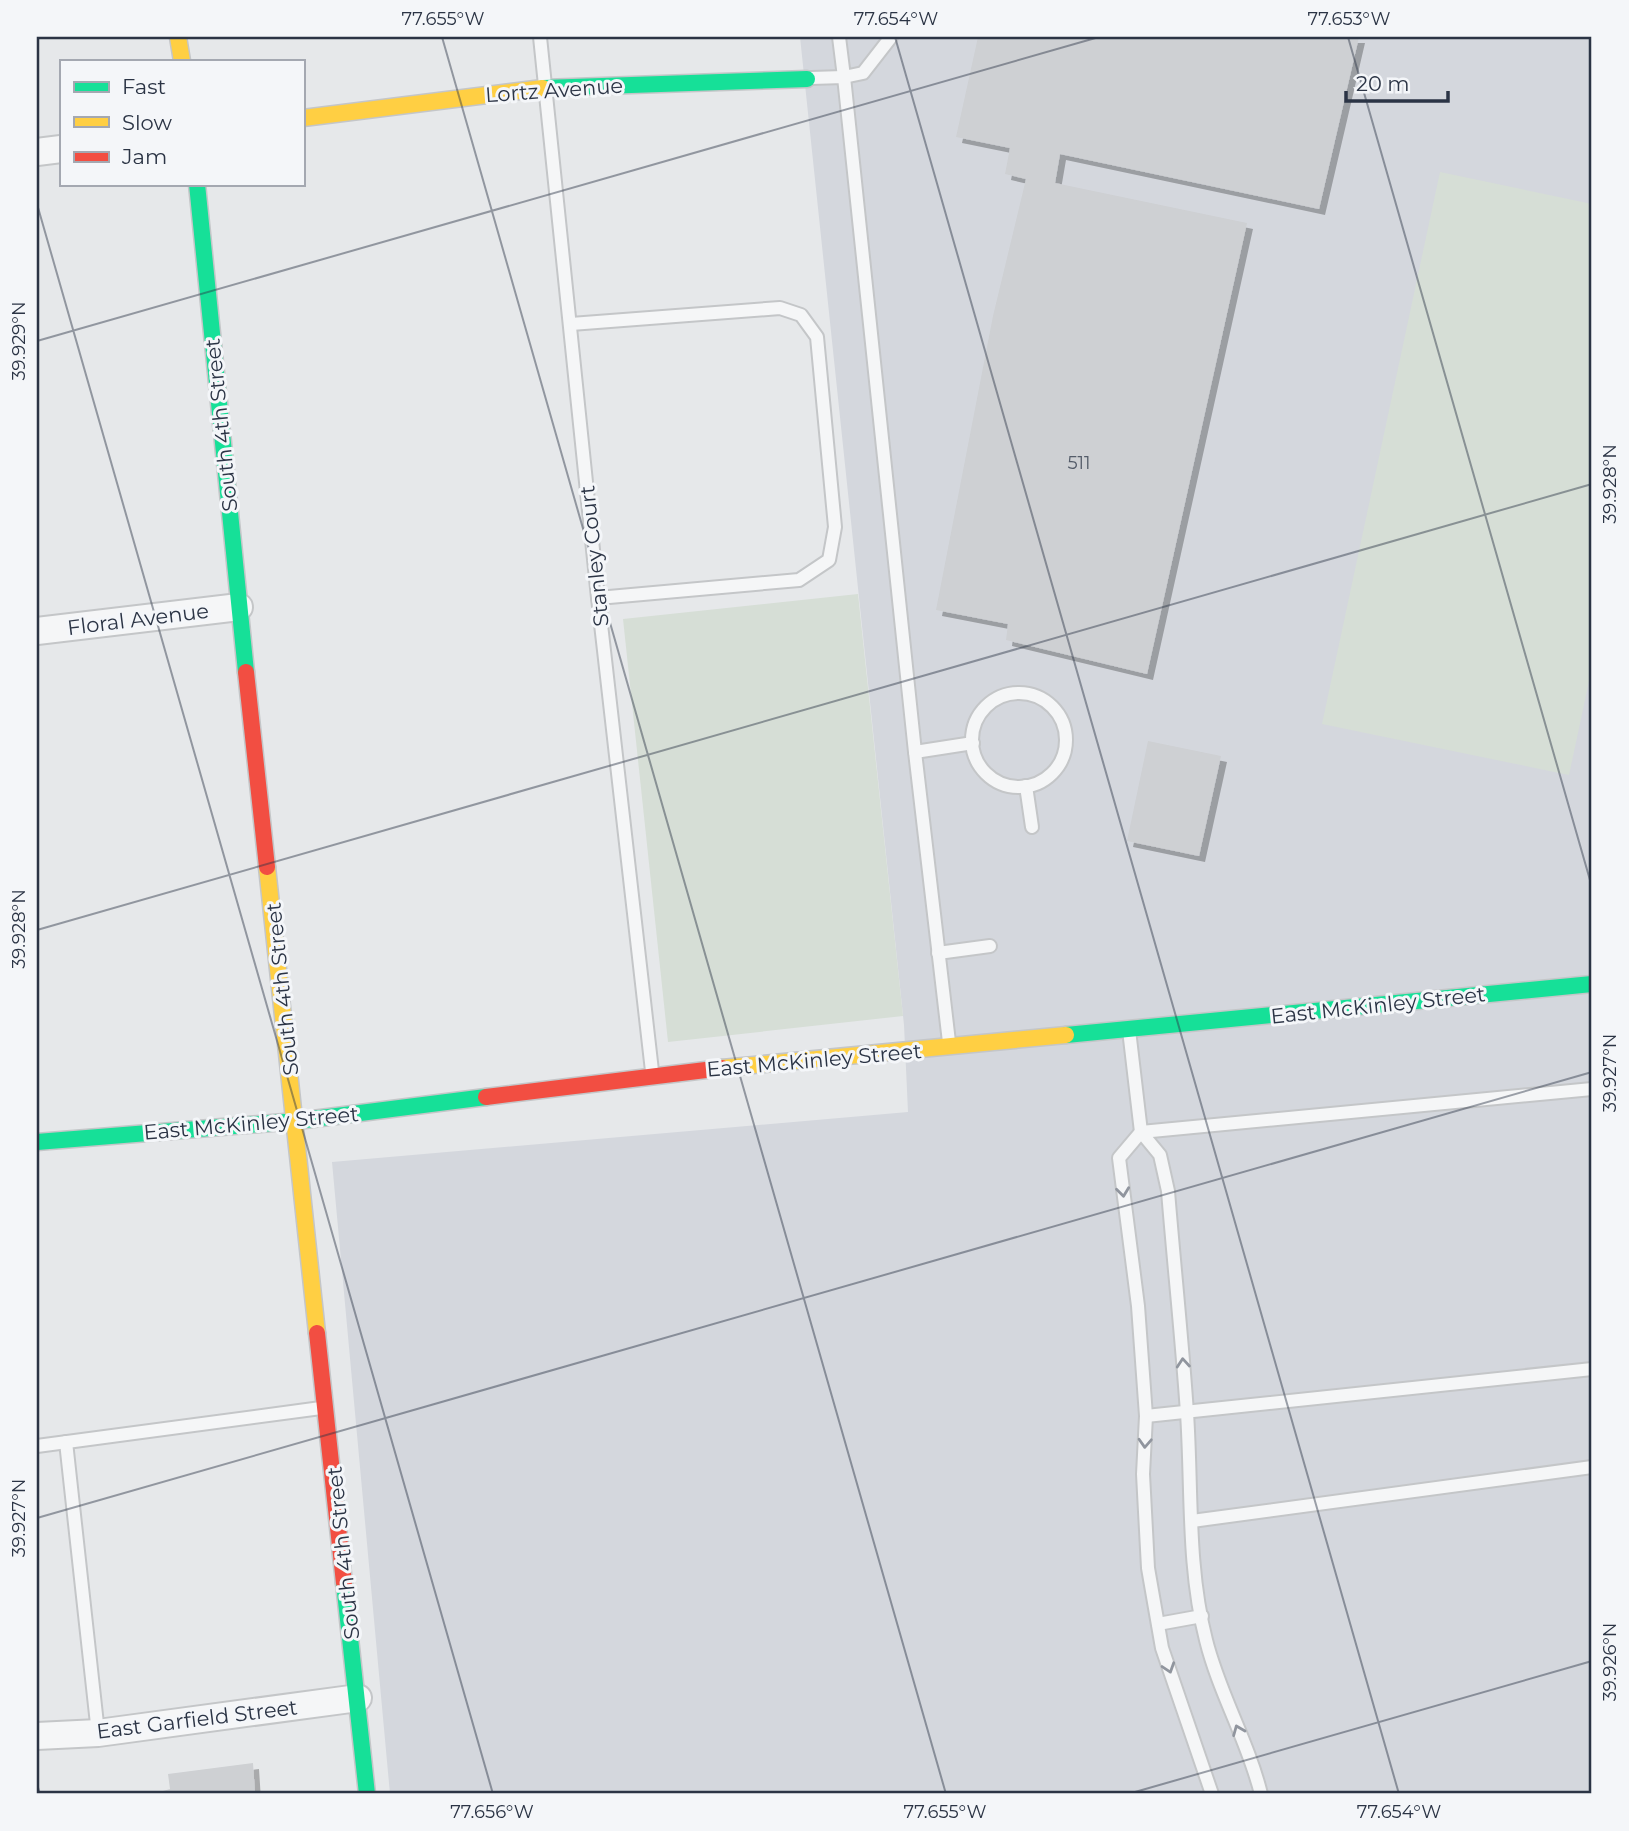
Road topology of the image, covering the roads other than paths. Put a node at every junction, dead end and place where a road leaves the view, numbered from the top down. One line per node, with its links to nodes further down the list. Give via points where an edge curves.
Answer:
1 (178, 37): 5 (street)
2 (540, 37): 8 (lane, Stanley Court)
3 (839, 37): 6 (lane)
4 (891, 37): 6 (lane, via 863,73)
5 (182, 60)
6 (844, 77): 7 (lane); 18 (lane)
7 (807, 79): 8 (street, Lortz Avenue)
8 (544, 88): 9 (street, Lortz Avenue); 13 (lane, Stanley Court)
9 (304, 118)
10 (60, 149): 11 (street)
11 (37, 152)
12 (197, 186): 15 (street, South 4th Street)
13 (571, 324): 14 (lane, Stanley Court); 14 (lane, via 780,308 801,315 817,337 835,527 829,559 799,580)
14 (598, 598): 26 (lane, Stanley Court)
15 (240, 607): 16 (street, Floral Avenue); 28 (street, South 4th Street)
16 (37, 631)
17 (973, 743): 18 (lane); 19 (lane, via 981,768 992,779); 19 (lane, via 975,723 995,699 1026,693 1053,707 1062,719 1066,750 1050,776)
18 (915, 752): 22 (lane)
19 (1026, 786): 20 (lane)
20 (1032, 827)
21 (990, 946): 22 (lane)
22 (939, 953): 25 (lane)
23 (1592, 984): 24 (street, East McKinley Street)
24 (1129, 1030): 25 (street, East McKinley Street); 29 (lane)
25 (950, 1047): 26 (street, East McKinley Street)
26 (653, 1075): 28 (street, East McKinley Street)
27 (1592, 1089): 29 (lane)
28 (297, 1121): 30 (street, East McKinley Street); 32 (street, South 4th Street)
29 (1141, 1132): 33 (lane, one-way to 29, via 1168,1191 1160,1155); 34 (lane, one-way to 34, via 1119,1158)
30 (37, 1142)
31 (1592, 1369): 33 (lane)
32 (327, 1407): 35 (lane); 41 (street, South 4th Street)
33 (1187, 1412): 34 (lane); 38 (lane)
34 (1146, 1416): 40 (lane, one-way to 40, via 1143,1474 1148,1568)
35 (66, 1442): 36 (lane); 42 (lane)
36 (37, 1446)
37 (1592, 1467): 38 (lane)
38 (1192, 1521): 39 (lane, via 1192,1557)
39 (1202, 1616): 40 (lane); 46 (lane, one-way to 39, via 1205,1639)
40 (1158, 1624): 45 (lane, one-way to 45)
41 (358, 1698): 42 (street, East Garfield Street); 44 (street, South 4th Street)
42 (98, 1733): 43 (street, East Garfield Street)
43 (37, 1736)
44 (368, 1794)
45 (1212, 1794)
46 (1261, 1794)

